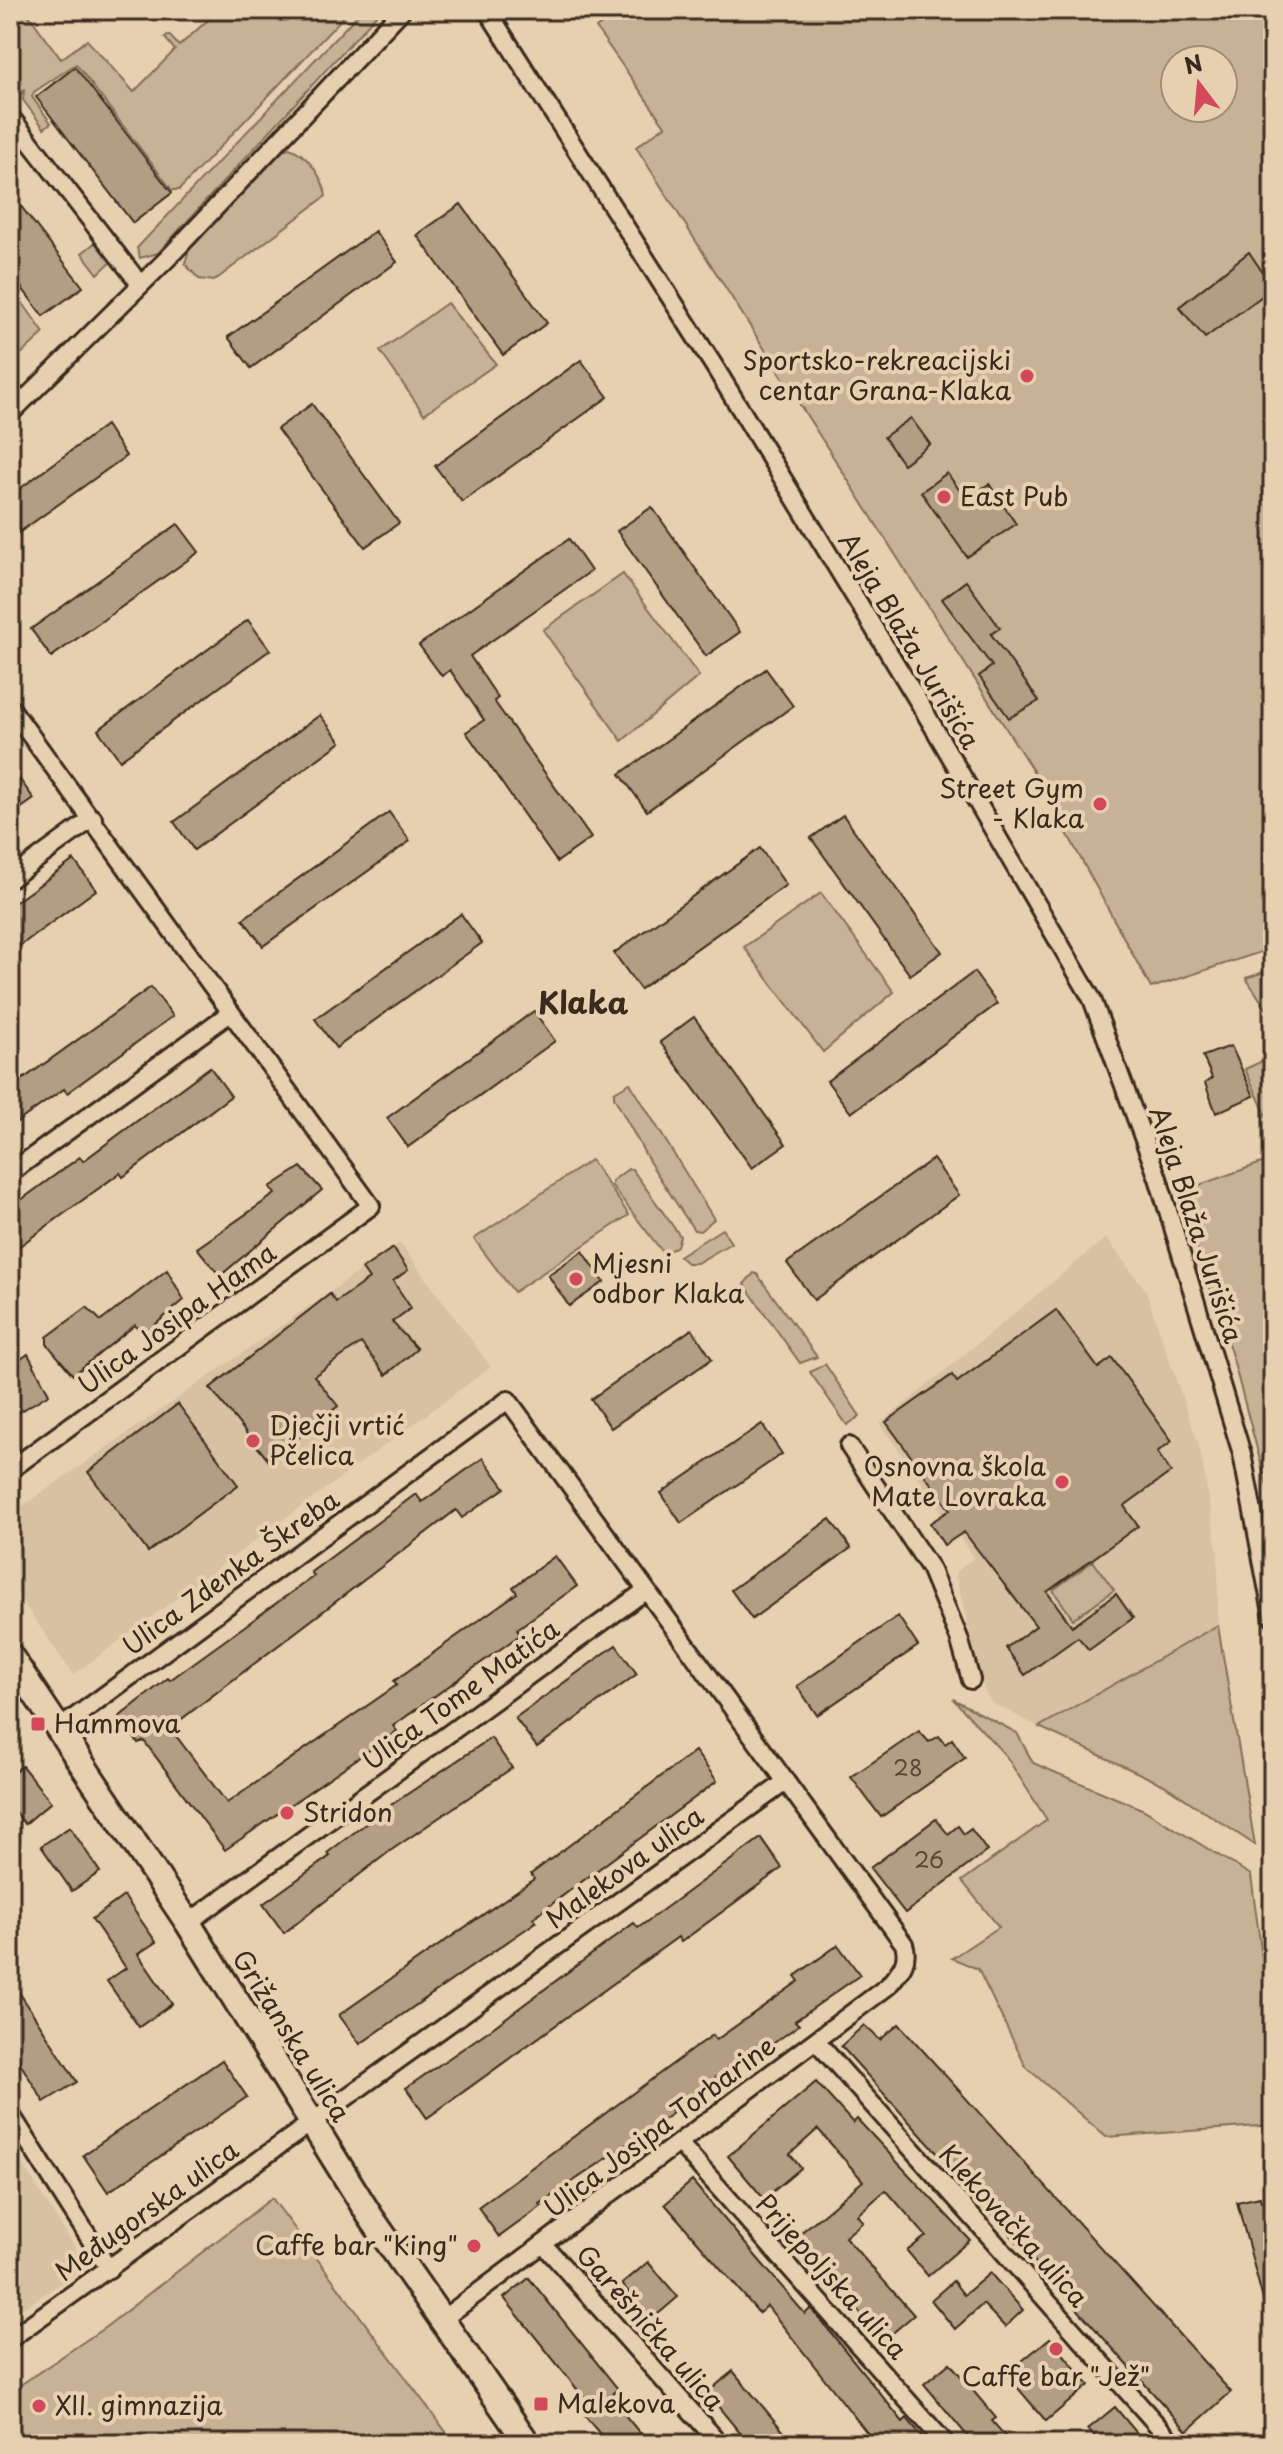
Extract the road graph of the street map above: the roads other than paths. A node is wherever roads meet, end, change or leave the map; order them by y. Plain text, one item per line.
1 (402, 10) edge
2 (487, 10) edge
3 (13, 120) dead end
4 (140, 284) junction
5 (10, 414) edge
6 (10, 707) edge
7 (93, 818) junction
8 (10, 879) edge
9 (230, 1013) junction
10 (10, 1173) edge
11 (849, 1446) dead end
12 (10, 1470) edge
13 (645, 1591) junction
14 (1273, 1618) edge
15 (10, 1656) edge
16 (971, 1680) dead end
17 (60, 1728) junction
18 (784, 1783) junction
19 (188, 1923) junction
20 (816, 2041) junction
21 (10, 2113) edge
22 (312, 2121) junction
23 (679, 2143) junction
24 (544, 2245) junction
25 (109, 2269) junction
26 (440, 2321) junction
27 (10, 2339) edge
28 (528, 2444) edge
29 (720, 2444) edge
30 (946, 2444) edge
31 (1174, 2444) edge

1 - 4 street
2 - 14 street, Aleja Blaža Jurišića
3 - 4 street
4 - 5 street
6 - 7 street
7 - 8 street
7 - 9 street
9 - 10 street
9 - 12 street, Ulica Josipa Hama
11 - 16 street
13 - 17 street, Ulica Zdenka Škreba
13 - 18 street
13 - 19 street, Ulica Tome Matića
15 - 17 street, Grižanska ulica
17 - 19 street, Grižanska ulica
18 - 20 street, Ulica Josipa Torbarine
18 - 22 street, Malekova ulica
19 - 22 street, Grižanska ulica
20 - 23 street, Ulica Josipa Torbarine
20 - 31 street, Klekovačka ulica
21 - 25 street
22 - 25 street, Međugorska ulica
22 - 26 street, Grižanska ulica
23 - 24 street, Ulica Josipa Torbarine
23 - 30 street, Prijepoljska ulica
24 - 26 street, Ulica Josipa Torbarine
24 - 29 street, Garešnička ulica
25 - 27 street, Međugorska ulica
26 - 28 street, Grižanska ulica

